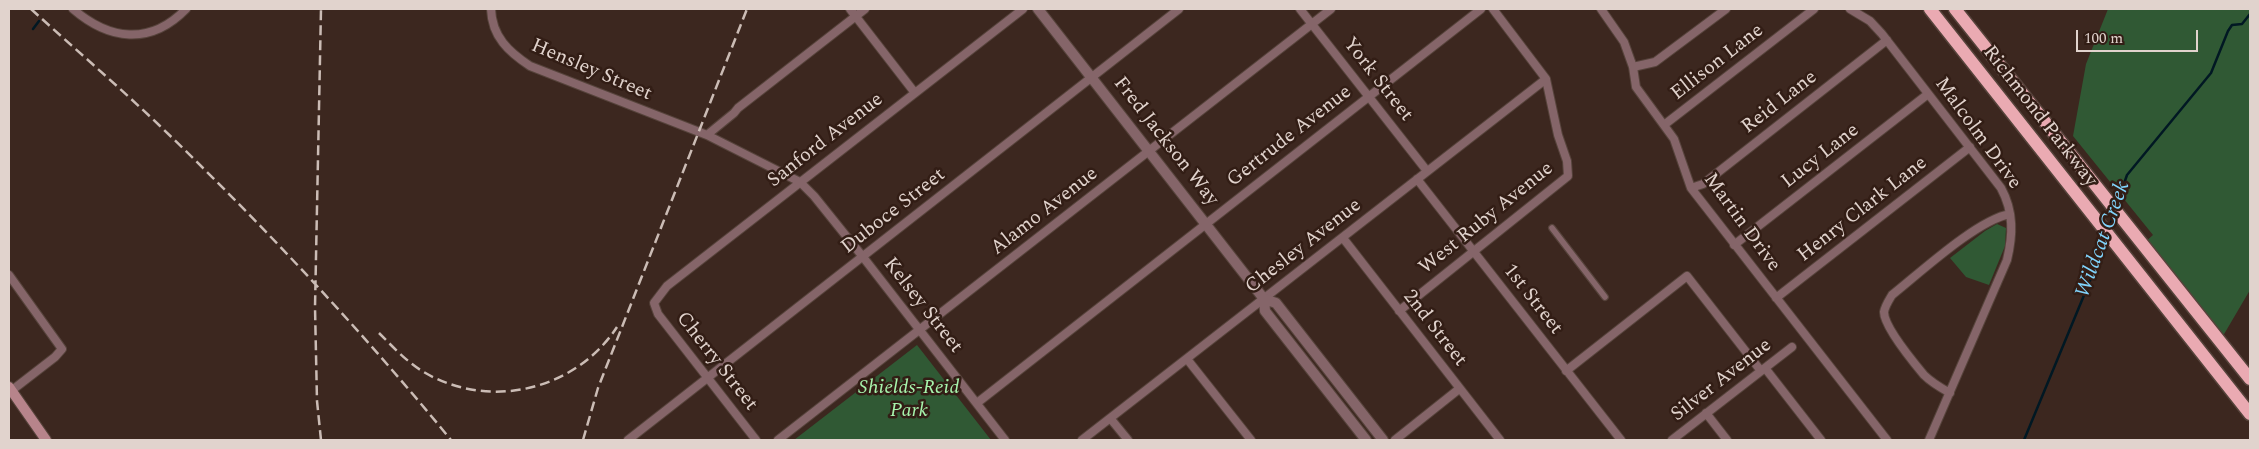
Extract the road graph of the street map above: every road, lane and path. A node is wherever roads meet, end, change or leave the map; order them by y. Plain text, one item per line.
1 (73, 9) edge
2 (186, 9) edge
3 (491, 9) edge
4 (850, 9) edge
5 (865, 9) edge
6 (1022, 9) edge
7 (1038, 9) edge
8 (1179, 9) edge
9 (1300, 9) edge
10 (1331, 9) edge
11 (1482, 9) edge
12 (1493, 9) edge
13 (1601, 9) edge
14 (1726, 9) edge
15 (1814, 9) edge
16 (1850, 9) edge
17 (1930, 9) edge
18 (1955, 9) edge
19 (856, 16) junction
20 (1312, 24) junction
21 (1887, 40) junction
22 (1633, 67) junction
23 (1092, 77) junction
24 (1546, 79) junction
25 (915, 93) junction
26 (1928, 94) junction
27 (1369, 96) junction
28 (1664, 125) junction
29 (707, 135) junction
30 (1970, 147) junction
31 (1150, 150) junction
32 (1427, 171) junction
33 (1417, 179) junction
34 (800, 182) junction
35 (1690, 188) junction
36 (2010, 214) junction
37 (1206, 223) junction
38 (1552, 228) dead end
39 (1343, 238) junction
40 (1734, 245) junction
41 (1474, 252) junction
42 (863, 256) junction
43 (9, 275) edge
44 (1606, 297) dead end
45 (1776, 298) junction
46 (1264, 299) junction
47 (654, 303) joint
48 (1399, 311) junction
49 (920, 330) junction
50 (1792, 347) dead end
51 (1187, 359) junction
52 (1763, 369) junction
53 (1566, 371) junction
54 (708, 378) junction
55 (2250, 379) edge
56 (1459, 389) junction
57 (10, 390) edge
58 (1950, 392) junction
59 (977, 403) junction
60 (1706, 413) junction
61 (2250, 414) edge
62 (1110, 418) junction
63 (46, 440) edge
64 (628, 440) edge
65 (756, 440) edge
66 (778, 440) edge
67 (1006, 440) edge
68 (1082, 440) edge
69 (1128, 440) edge
70 (1251, 440) edge
71 (1366, 440) edge
72 (1383, 440) edge
73 (1394, 440) edge
74 (1500, 440) edge
75 (1621, 440) edge
76 (1672, 440) edge
77 (1727, 440) edge
78 (1821, 440) edge
79 (1887, 440) edge
80 (1929, 440) edge

1 - 2 street
3 - 29 street, Hensley Street
4 - 19 street
5 - 19 street
6 - 25 street, Sanford Avenue
7 - 23 street, Fred Jackson Way
8 - 23 street, Duboce Street
9 - 20 street, York Street
10 - 20 street, Alamo Avenue
11 - 27 street, Gertrude Avenue
12 - 24 street, West Ruby Avenue
13 - 22 street, Martin Drive
14 - 22 street
15 - 28 street, Ellison Lane
16 - 21 street, Malcolm Drive
17 - 61 highway, Richmond Parkway
18 - 55 highway, Richmond Parkway
19 - 25 street
19 - 29 street
20 - 27 street, York Street
20 - 31 street, Alamo Avenue
21 - 26 street, Malcolm Drive
21 - 35 street, Reid Lane
22 - 28 street, Martin Drive
23 - 31 street, Fred Jackson Way
23 - 42 street, Duboce Street
24 - 32 street, Chesley Avenue
24 - 41 street, West Ruby Avenue
25 - 34 street, Sanford Avenue
26 - 30 street, Malcolm Drive
26 - 40 street, Lucy Lane
27 - 32 street, York Street
27 - 37 street, Gertrude Avenue
28 - 35 street, Martin Drive
29 - 34 street, Kelsey Street
30 - 36 street, Malcolm Drive
30 - 45 street, Henry Clark Lane
31 - 37 street, Fred Jackson Way
31 - 49 street, Alamo Avenue
32 - 33 street, Chesley Avenue
33 - 39 street, Chesley Avenue
33 - 41 street, 1st Street
34 - 42 street, Kelsey Street
34 - 47 street, Sanford Avenue
35 - 40 street, Martin Drive
36 - 58 street, Malcolm Drive
36 - 58 street
37 - 46 street, Fred Jackson Way
37 - 59 street, Gertrude Avenue
38 - 44 street
39 - 46 street, Chesley Avenue
39 - 48 street, 2nd Street
40 - 45 street, Martin Drive
41 - 48 street, West Ruby Avenue
41 - 53 street, 1st Street
42 - 49 street, Kelsey Street
42 - 54 street, Duboce Street
43 - 57 street
45 - 79 street, Martin Drive
46 - 51 street, Chesley Avenue
46 - 71 street, Fred Jackson Way
46 - 72 street, Fred Jackson Way
47 - 54 street, Cherry Street
48 - 56 street, 2nd Street
49 - 59 street, Kelsey Street
49 - 66 street, Alamo Avenue
50 - 52 street, Silver Avenue
51 - 62 street, Chesley Avenue
51 - 70 street
52 - 53 street
52 - 60 street, Silver Avenue
52 - 78 street
53 - 75 street, 1st Street
54 - 64 street, Duboce Street
54 - 65 street, Cherry Street
56 - 73 street
56 - 74 street, 2nd Street
57 - 63 main road
58 - 80 street, Malcolm Drive
59 - 67 street, Kelsey Street
60 - 76 street, Silver Avenue
60 - 77 street
62 - 68 street, Chesley Avenue
62 - 69 street

